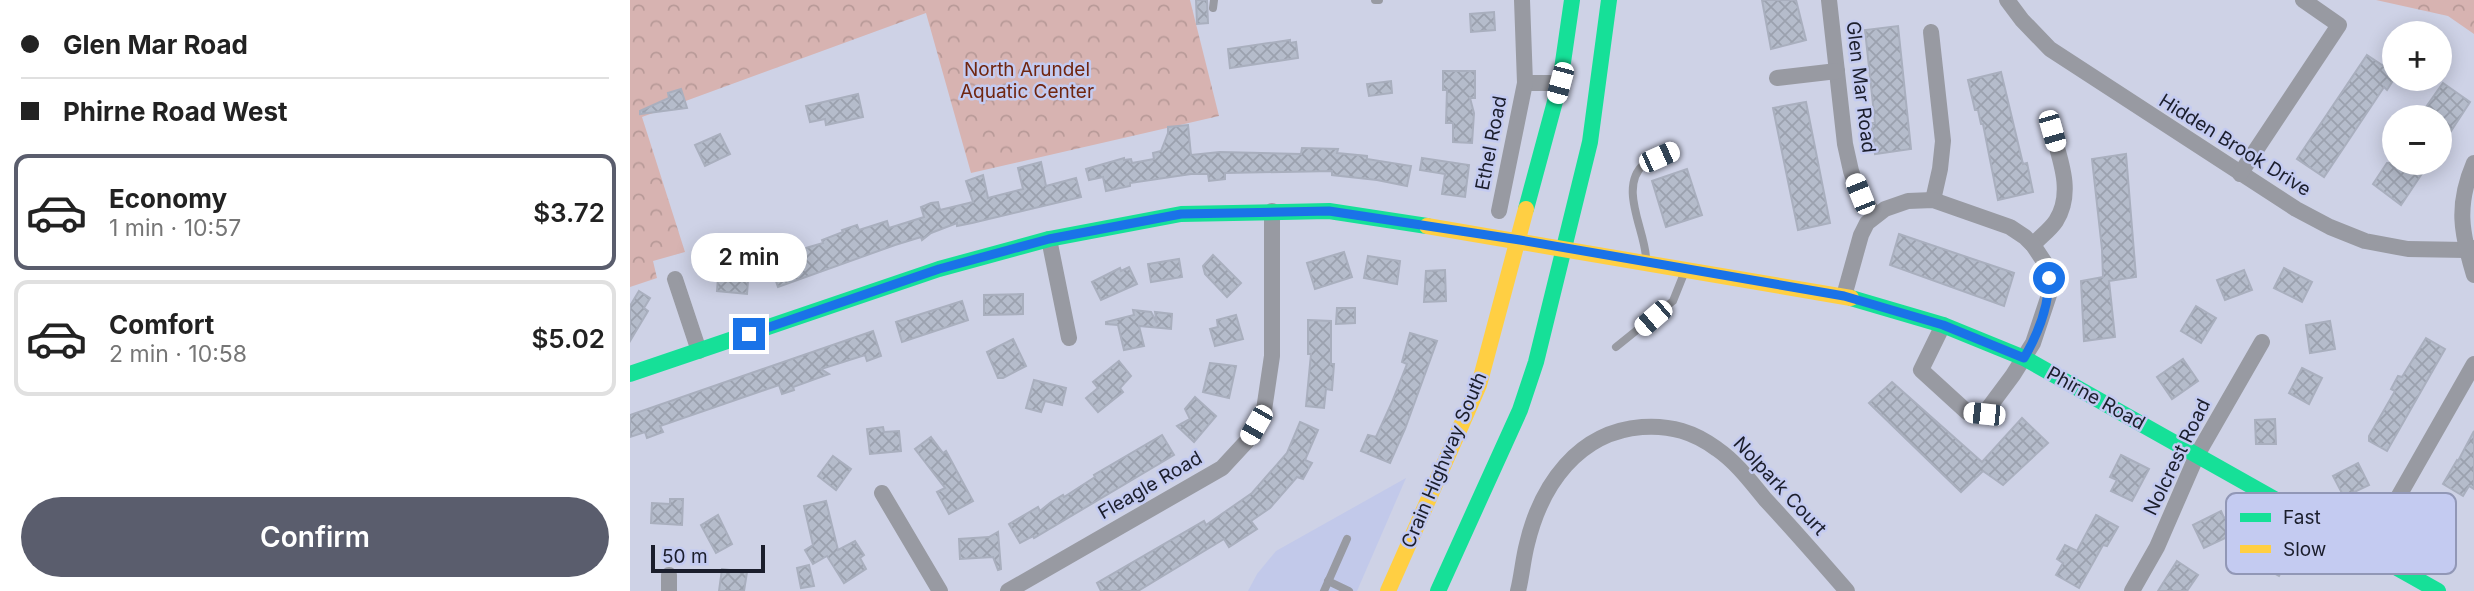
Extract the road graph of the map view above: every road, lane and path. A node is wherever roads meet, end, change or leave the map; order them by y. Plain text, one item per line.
1 (1522, 0) edge
2 (1572, 0) edge
3 (1609, 0) edge
4 (1829, 0) edge
5 (2007, 0) edge
6 (2304, 0) edge
7 (1931, 32) dead end
8 (1837, 71) junction
9 (1777, 78) dead end
10 (1525, 83) junction
11 (1560, 83) junction
12 (2052, 131) dead end
13 (1674, 151) dead end
14 (2474, 163) edge
15 (2240, 174) junction
16 (1933, 200) junction
17 (1272, 211) junction
18 (1499, 211) dead end
19 (1875, 215) junction
20 (1049, 239) junction
21 (1520, 240) junction
22 (2033, 245) junction
23 (1564, 247) junction
24 (2470, 249) edge
25 (1646, 261) junction
26 (1686, 268) junction
27 (2474, 275) edge
28 (675, 279) dead end
29 (1844, 296) junction
30 (1943, 325) junction
31 (1069, 338) dead end
32 (2262, 342) dead end
33 (1616, 347) dead end
34 (699, 351) junction
35 (2024, 358) junction
36 (2474, 364) edge
37 (630, 374) edge
38 (2197, 455) junction
39 (882, 493) dead end
40 (2265, 493) edge
41 (2400, 493) edge
42 (1347, 538) dead end
43 (2409, 574) edge
44 (1328, 581) junction
45 (940, 591) edge
46 (1009, 591) edge
47 (1324, 591) edge
48 (1349, 591) edge
49 (1388, 591) edge
50 (1438, 591) edge
51 (1518, 591) edge
52 (1847, 591) edge
53 (2132, 591) edge
54 (2438, 591) edge

1 - 10 street, Ethel Road
2 - 11 street, Crain Highway South
3 - 23 street
4 - 8 street, Glen Mar Road
5 - 15 street, Hidden Brook Drive
6 - 15 street
7 - 16 street
8 - 9 street
8 - 19 street, Glen Mar Road
10 - 11 street, Ethel Road
10 - 18 street, Ethel Road
11 - 21 street, Crain Highway South
12 - 22 street
13 - 25 lane
14 - 24 street
15 - 24 street, Hidden Brook Drive
16 - 19 street
16 - 22 street
17 - 20 street, Phirne Road
17 - 21 street, Phirne Road
17 - 46 street, Fleagle Road
19 - 29 street
20 - 31 street
20 - 34 street, Phirne Road
21 - 23 street, Phirne Road
21 - 49 street, Crain Highway South
22 - 35 street
23 - 25 street, Phirne Road
23 - 50 street
24 - 27 street
25 - 26 street, Phirne Road
26 - 29 street, Phirne Road
26 - 33 lane
28 - 34 street
29 - 30 street, Phirne Road
30 - 35 street, Phirne Road
30 - 35 street
32 - 38 street, Nolcrest Road
34 - 37 street, Phirne Road
35 - 38 street, Phirne Road
36 - 41 street
38 - 40 street, Phirne Road
38 - 53 street, Nolcrest Road
39 - 45 street
42 - 44 lane
43 - 54 street, Phirne Road
44 - 47 lane
44 - 48 lane
51 - 52 street, Nolpark Court

